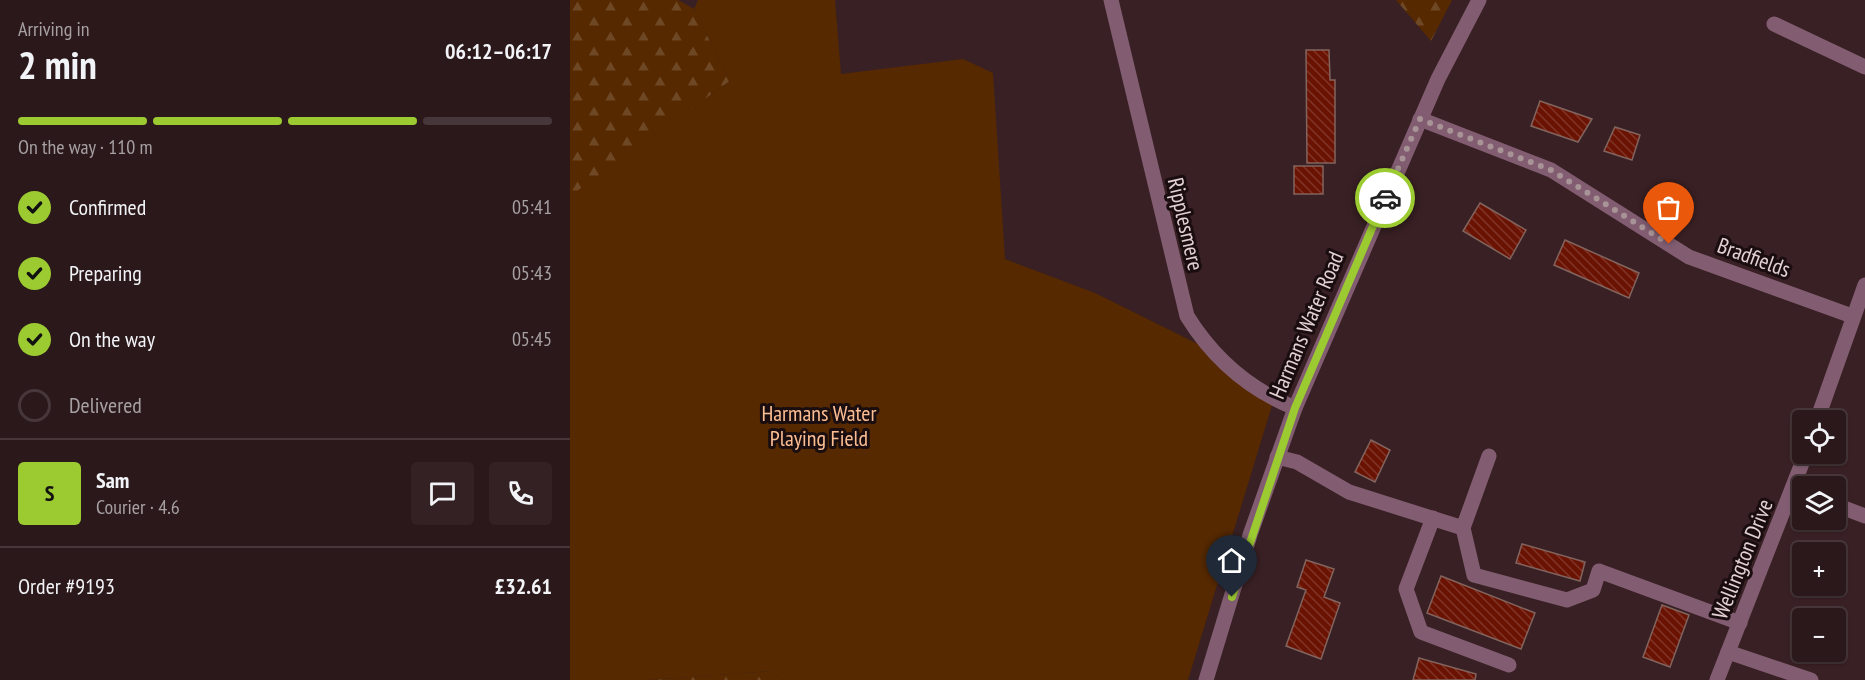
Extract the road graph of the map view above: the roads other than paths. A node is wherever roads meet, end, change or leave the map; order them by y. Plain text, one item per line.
1 (1111, 0) edge
2 (1479, 0) edge
3 (1774, 24) dead end
4 (1865, 67) edge
5 (1420, 119) junction
6 (1865, 285) edge
7 (1852, 316) junction
8 (1295, 408) junction
9 (1820, 410) edge
10 (1489, 456) dead end
11 (1277, 457) junction
12 (1792, 505) edge
13 (1846, 509) edge
14 (1865, 516) edge
15 (1433, 518) junction
16 (1463, 528) junction
17 (1740, 623) junction
18 (1728, 652) junction
19 (1509, 665) dead end
20 (1206, 680) edge
21 (1717, 680) edge
22 (1811, 680) edge

1 - 8 street, Ripplesmere
2 - 5 street, Harmans Water Road
3 - 4 street
5 - 7 street, Bradfields
5 - 8 street, Harmans Water Road
6 - 7 street
7 - 9 street
8 - 11 street, Harmans Water Road
10 - 16 street
11 - 15 street
11 - 20 street, Harmans Water Road
12 - 17 street, Wellington Drive
13 - 14 street
15 - 16 street
15 - 19 street
16 - 17 street
17 - 18 street, Wellington Drive
18 - 21 street, Wellington Drive
18 - 22 street

